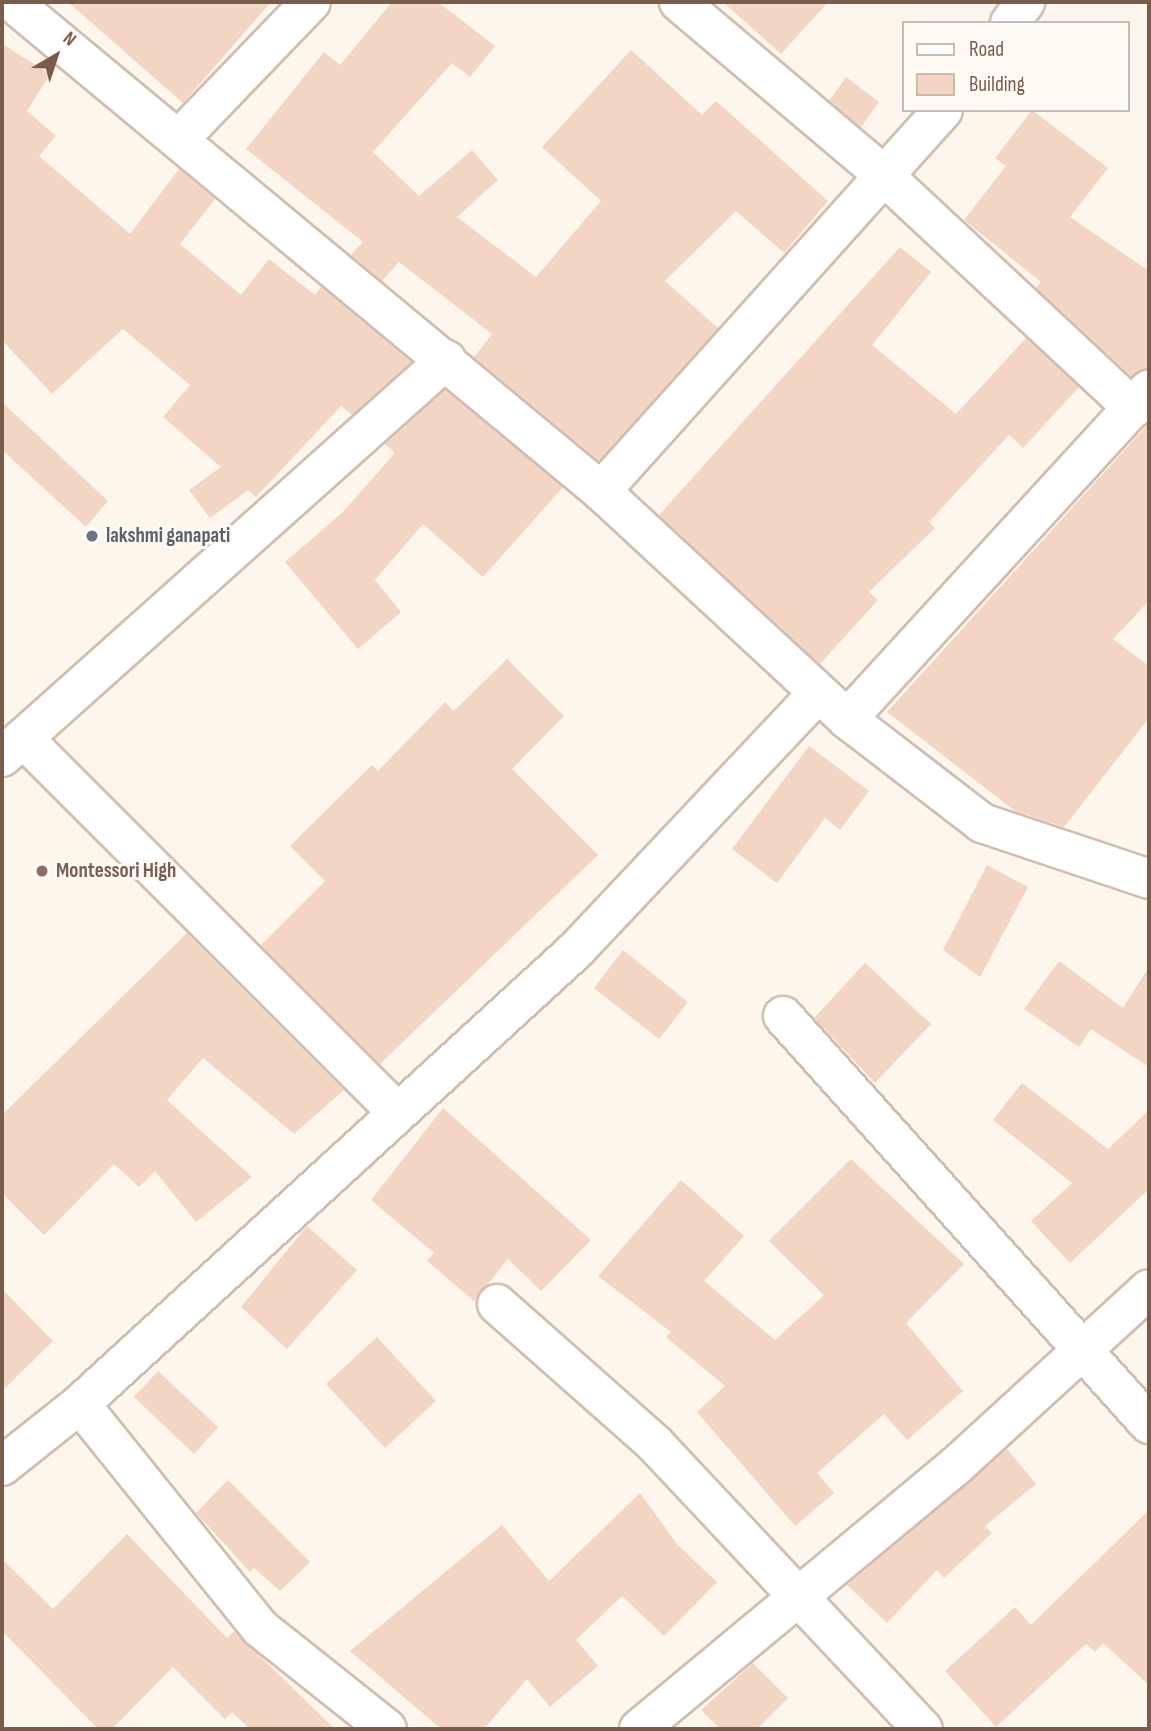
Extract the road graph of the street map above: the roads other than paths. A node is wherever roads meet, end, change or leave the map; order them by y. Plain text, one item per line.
1 (12, 2) edge
2 (311, 2) edge
3 (679, 2) edge
4 (1025, 2) edge
5 (1011, 21) edge
6 (941, 112) edge
7 (180, 138) junction
8 (881, 173) junction
9 (446, 360) junction
10 (1141, 398) edge
11 (601, 491) junction
12 (818, 693) junction
13 (847, 719) junction
14 (13, 748) edge
15 (1149, 878) edge
16 (783, 1016) dead end
17 (397, 1112) junction
18 (1149, 1289) edge
19 (497, 1304) dead end
20 (1087, 1350) junction
21 (80, 1404) junction
22 (1149, 1424) edge
23 (2, 1466) edge
24 (794, 1596) junction
25 (387, 1729) edge
26 (639, 1729) edge
27 (923, 1729) edge

1 - 7 street
2 - 7 street
3 - 8 street
4 - 5 street
6 - 8 street
7 - 9 street
8 - 10 street
8 - 11 street
9 - 11 street
9 - 14 street
10 - 13 street
11 - 12 street
12 - 13 street
12 - 17 street
13 - 15 street
14 - 17 street
16 - 20 street
17 - 21 street
18 - 20 street
19 - 24 street
20 - 22 street
20 - 24 street
21 - 23 street
21 - 25 street
24 - 26 street
24 - 27 street

